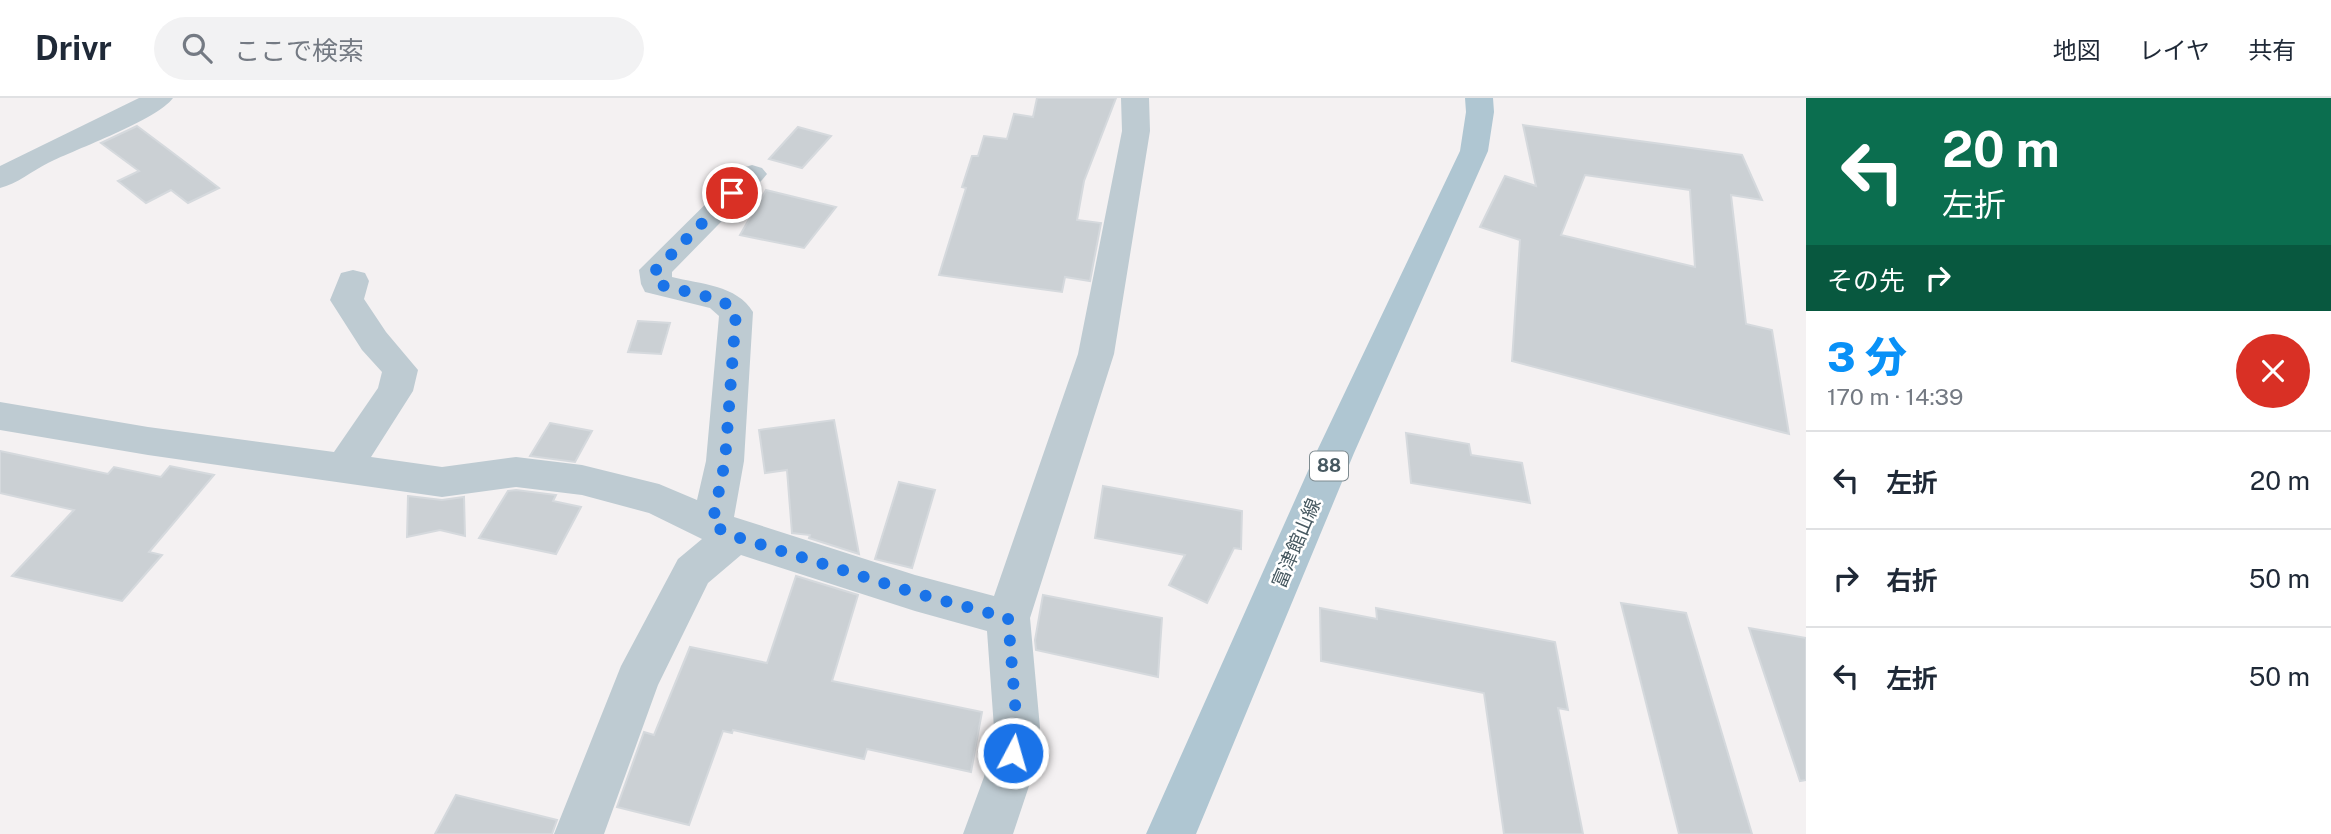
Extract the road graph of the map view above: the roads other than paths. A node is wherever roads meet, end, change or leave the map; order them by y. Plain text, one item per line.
1 (159, 98) edge
2 (1135, 98) edge
3 (1479, 98) edge
4 (752, 174) dead end
5 (0, 179) edge
6 (353, 281) dead end
7 (0, 416) edge
8 (343, 469) junction
9 (723, 531) junction
10 (1008, 618) junction
11 (579, 834) edge
12 (988, 834) edge
13 (1171, 834) edge

1 - 5 street
2 - 10 street
3 - 13 main road, 富津館山線 / 88
4 - 9 street
6 - 8 street
7 - 8 street
8 - 9 street
9 - 10 street
9 - 11 street
10 - 12 street

